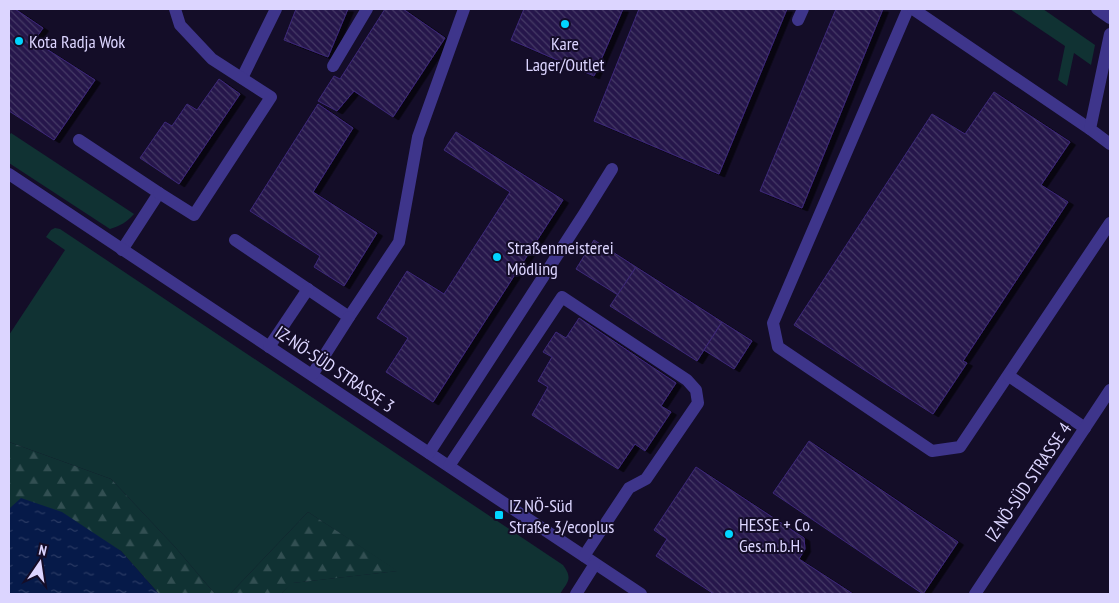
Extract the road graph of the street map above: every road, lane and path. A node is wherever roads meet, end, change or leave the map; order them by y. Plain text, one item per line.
1 (175, 9) edge
2 (276, 9) edge
3 (367, 9) edge
4 (464, 9) edge
5 (908, 9) edge
6 (913, 9) edge
7 (1097, 9) edge
8 (1110, 18) edge
9 (1110, 34) edge
10 (333, 66) dead end
11 (242, 78) junction
12 (1090, 130) junction
13 (79, 140) dead end
14 (1110, 144) edge
15 (612, 169) dead end
16 (9, 174) edge
17 (159, 193) junction
18 (1110, 223) edge
19 (234, 240) dead end
20 (122, 250) junction
21 (308, 289) junction
22 (349, 317) junction
23 (269, 347) junction
24 (312, 375) junction
25 (1009, 376) junction
26 (1110, 390) edge
27 (1085, 428) junction
28 (429, 453) junction
29 (449, 466) junction
30 (584, 556) junction
31 (595, 564) junction
32 (576, 594) edge
33 (641, 594) edge
34 (975, 594) edge

1 - 11 street
2 - 11 street
3 - 10 street
4 - 22 street
5 - 25 street
6 - 12 street
7 - 8 street
9 - 12 street
11 - 17 street
12 - 14 street
13 - 17 street
15 - 28 street
16 - 20 street, IZ-NÖ-SÜD STRASSE 3
17 - 20 street
18 - 25 street
19 - 21 street
20 - 23 street, IZ-NÖ-SÜD STRASSE 3
21 - 22 street
21 - 23 street
22 - 24 street
23 - 24 street, IZ-NÖ-SÜD STRASSE 3
24 - 28 street, IZ-NÖ-SÜD STRASSE 3
25 - 27 street
26 - 27 street, IZ-NÖ-SÜD STRASSE 4
27 - 34 street, IZ-NÖ-SÜD STRASSE 4
28 - 29 street, IZ-NÖ-SÜD STRASSE 3
29 - 30 street, IZ-NÖ-SÜD STRASSE 3
29 - 30 street
30 - 31 street, IZ-NÖ-SÜD STRASSE 3
31 - 32 street
31 - 33 street, IZ-NÖ-SÜD STRASSE 3

